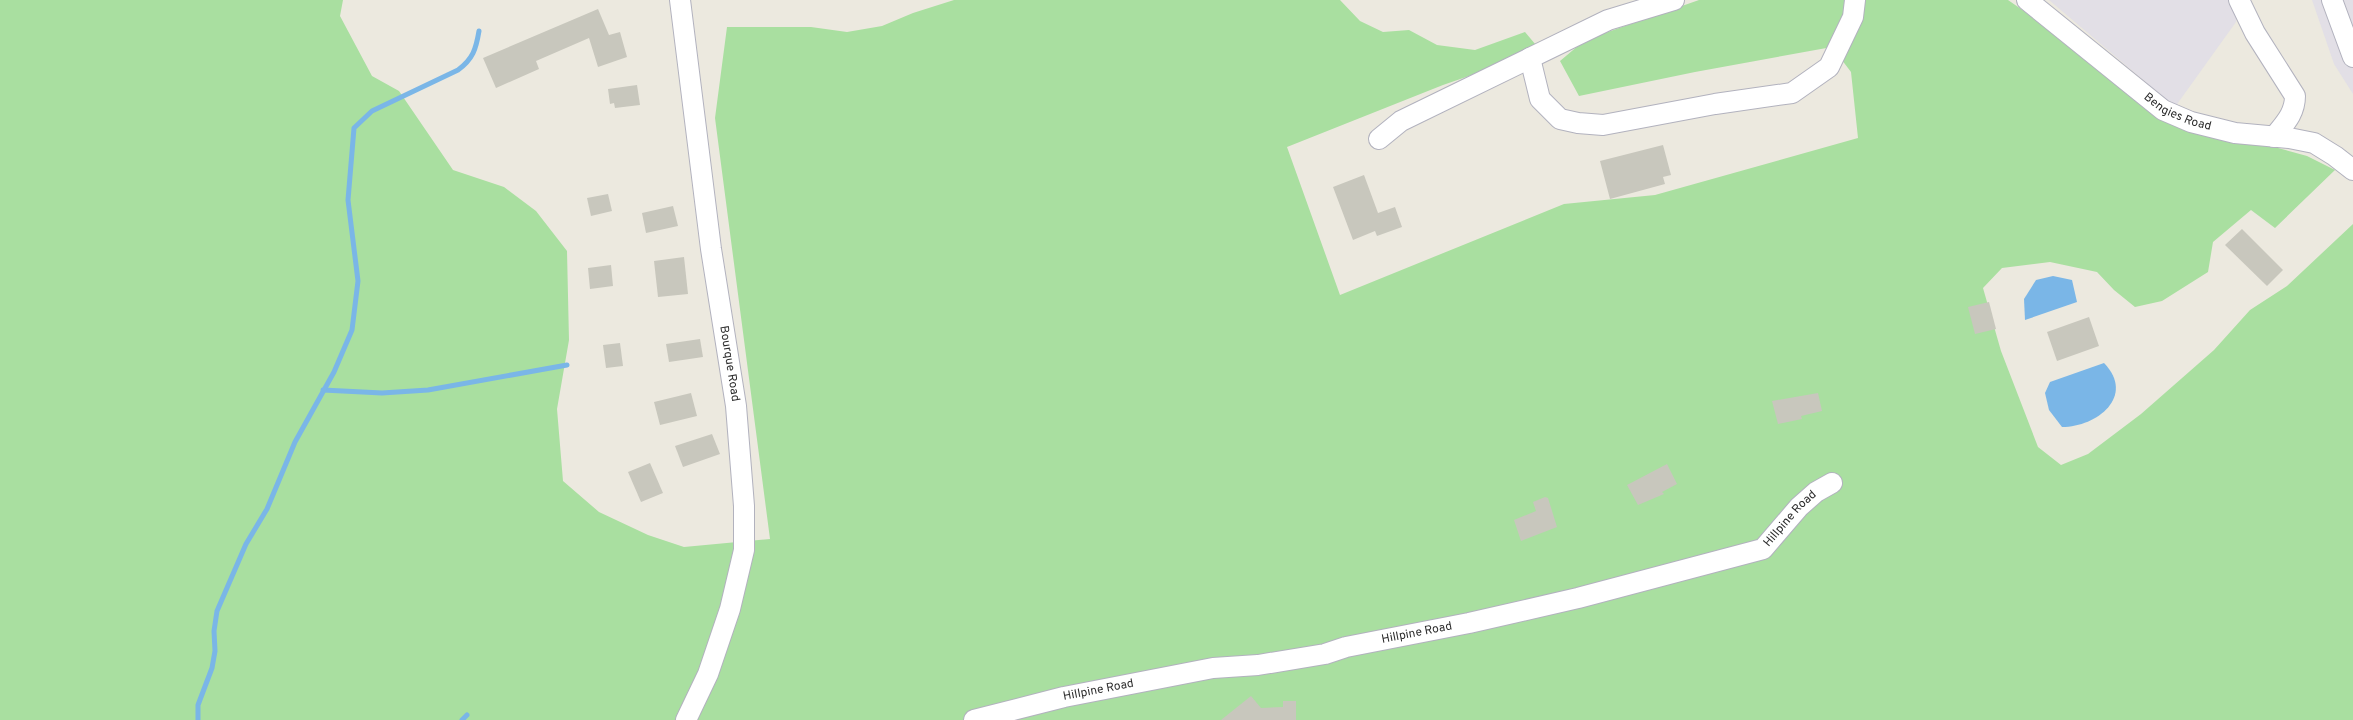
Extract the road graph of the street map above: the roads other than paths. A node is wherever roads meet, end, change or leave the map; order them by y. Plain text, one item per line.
1 (680, 0) edge
2 (1674, 0) edge
3 (1854, 0) edge
4 (2027, 0) edge
5 (2239, 0) edge
6 (2332, 0) edge
7 (2353, 57) edge
8 (1530, 58) junction
9 (2274, 137) junction
10 (1379, 139) dead end
11 (2353, 170) edge
12 (1832, 483) dead end
13 (686, 720) edge
14 (974, 720) edge

1 - 13 street, Bourque Road
2 - 8 street
3 - 8 street
4 - 9 street, Bengies Road
5 - 9 street
6 - 7 street
8 - 10 street
9 - 11 street, Bengies Road
12 - 14 street, Hillpine Road

